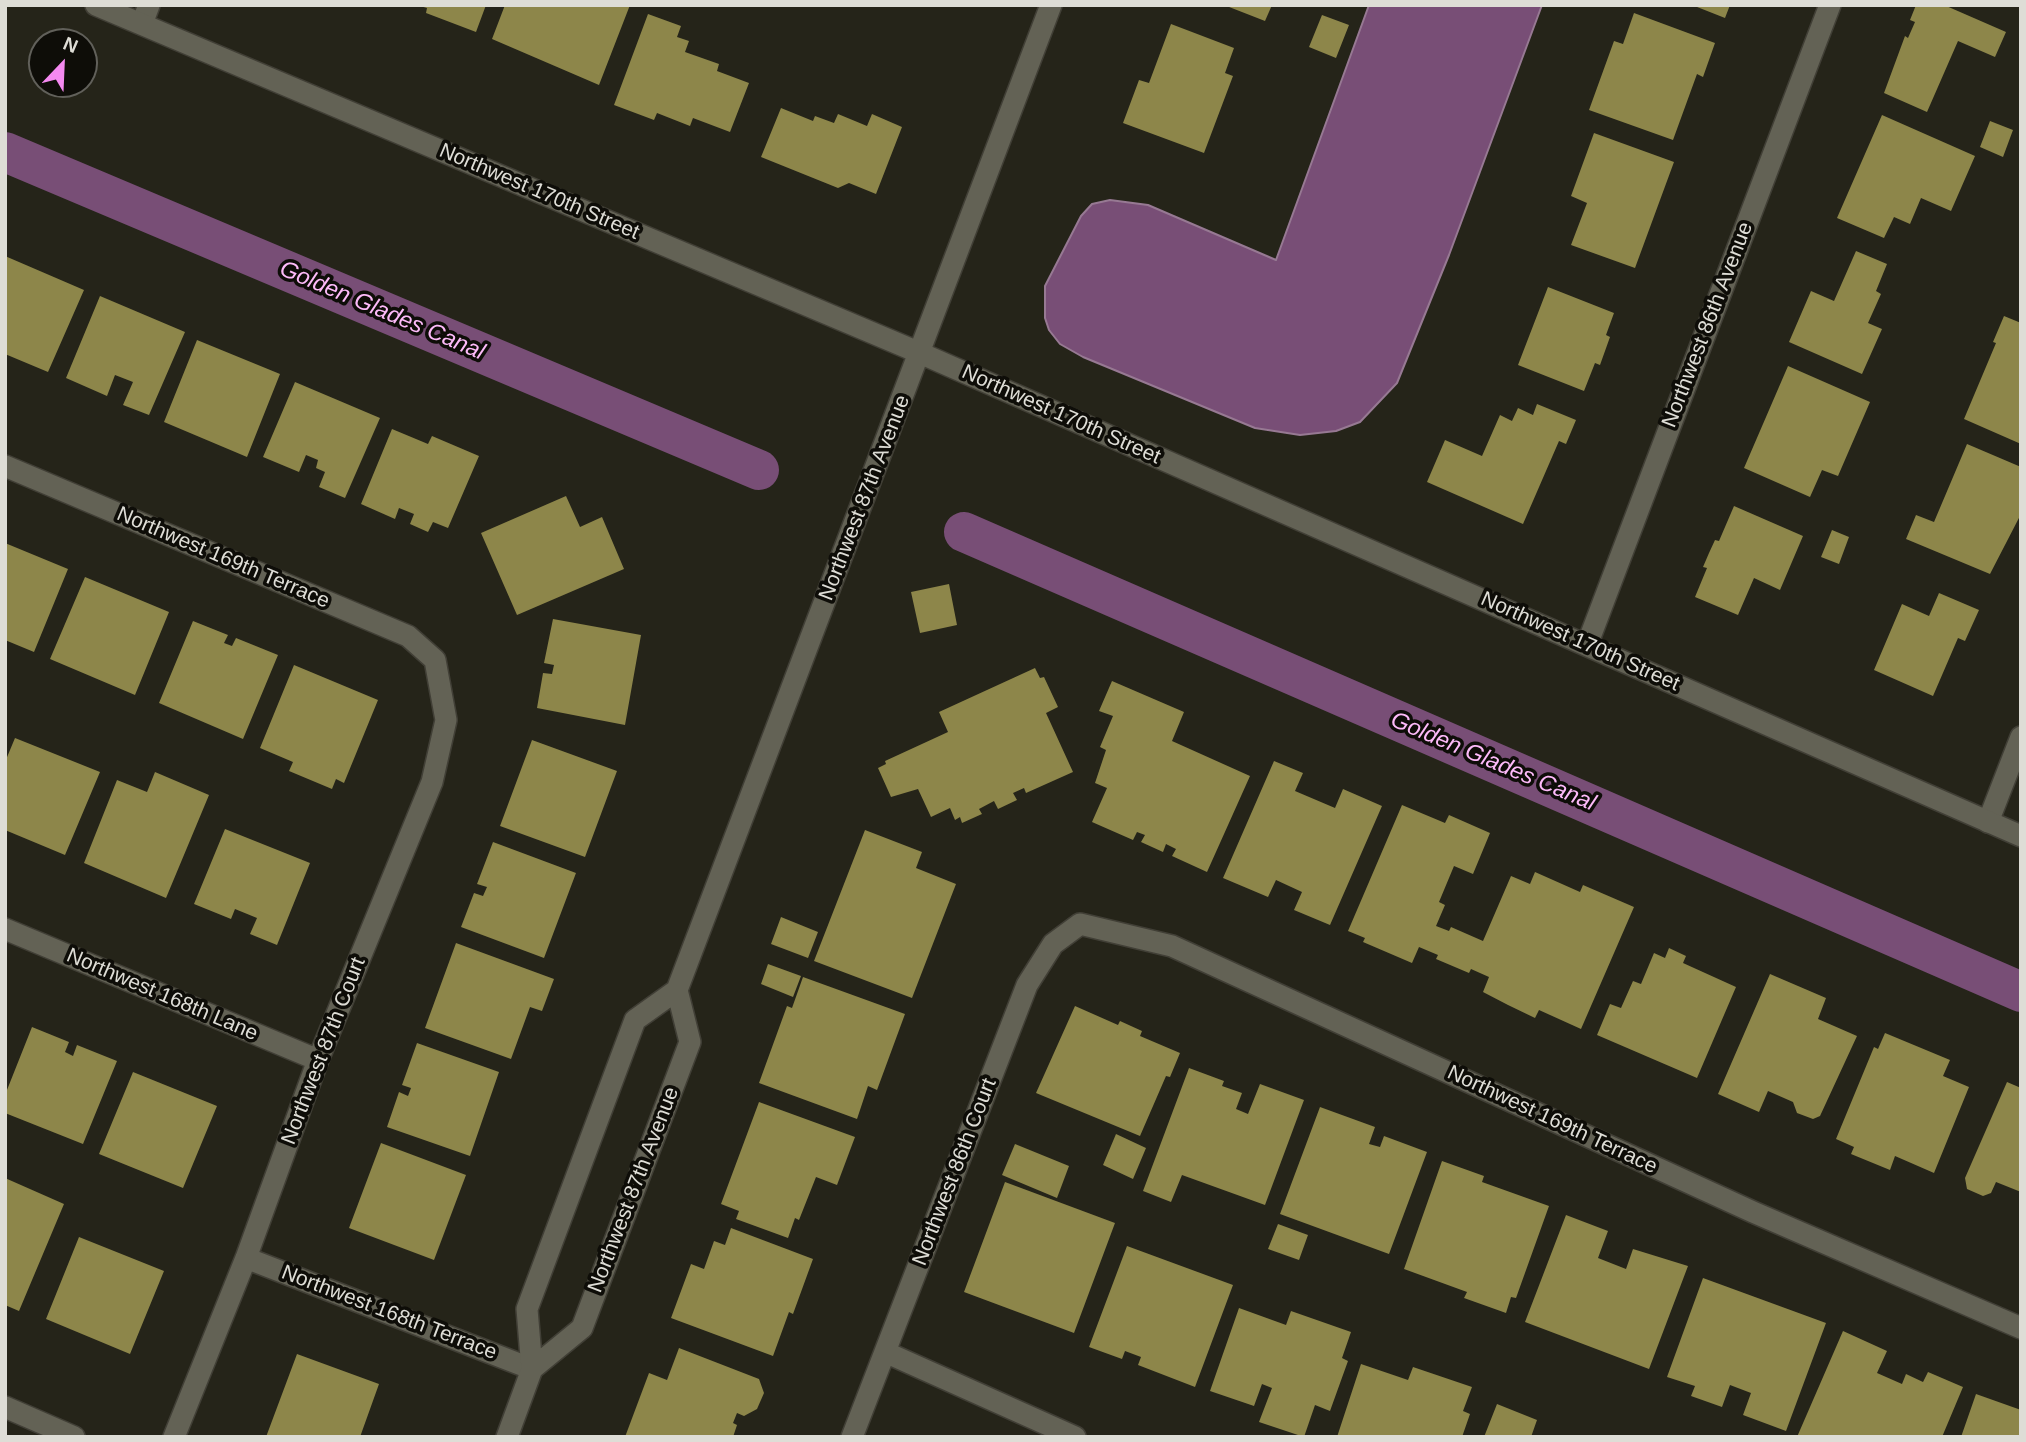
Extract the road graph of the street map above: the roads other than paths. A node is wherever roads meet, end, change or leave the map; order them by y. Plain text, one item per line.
1 (96, 5) edge
2 (1051, 5) edge
3 (1830, 5) edge
4 (145, 15) edge
5 (920, 353) junction
6 (5, 466) edge
7 (1587, 645) junction
8 (435, 660) joint
9 (2021, 737) edge
10 (1988, 822) junction
11 (2021, 836) edge
12 (1080, 924) joint
13 (5, 929) edge
14 (677, 990) junction
15 (318, 1060) junction
16 (246, 1258) junction
17 (2021, 1328) edge
18 (885, 1352) junction
19 (533, 1369) junction
20 (5, 1407) edge
21 (74, 1437) edge
22 (174, 1437) edge
23 (507, 1437) edge
24 (852, 1437) edge
25 (1075, 1437) edge

1 - 4 street, Northwest 170th Street
2 - 5 street, Northwest 87th Avenue
3 - 7 street, Northwest 86th Avenue
4 - 5 street, Northwest 170th Street
5 - 7 street, Northwest 170th Street
5 - 14 street, Northwest 87th Avenue
6 - 8 street, Northwest 169th Terrace
7 - 10 street, Northwest 170th Street
8 - 15 street, Northwest 87th Court
9 - 10 street
10 - 11 street, Northwest 170th Street
12 - 17 street, Northwest 169th Terrace
12 - 18 street, Northwest 86th Court
13 - 15 street, Northwest 168th Lane
14 - 19 street, Northwest 87th Avenue
14 - 19 street, Northwest 87th Avenue
15 - 16 street, Northwest 87th Court
16 - 19 street, Northwest 168th Terrace
16 - 22 street, Northwest 87th Court
18 - 24 street, Northwest 86th Court
18 - 25 street
19 - 23 street, Northwest 87th Avenue
20 - 21 street

